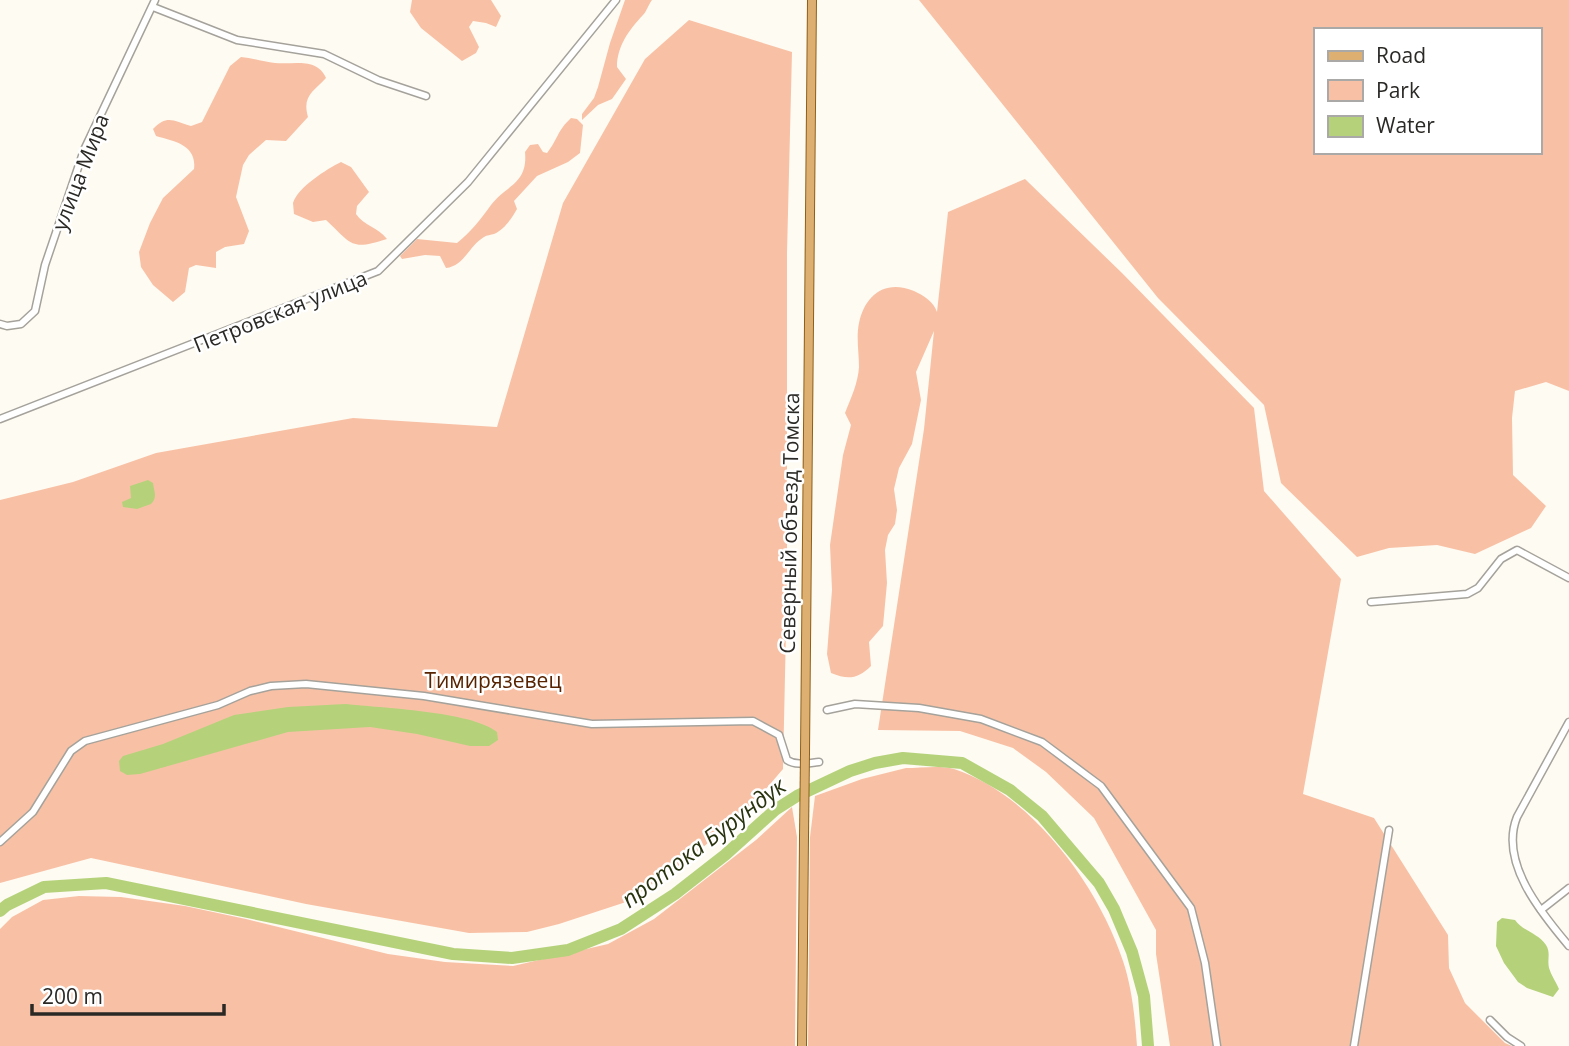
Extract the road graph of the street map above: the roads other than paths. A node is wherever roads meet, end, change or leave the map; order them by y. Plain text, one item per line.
1 (617, 0) edge
2 (812, 0) edge
3 (154, 3) edge
4 (426, 96) dead end
5 (0, 324) edge
6 (0, 419) edge
7 (1569, 578) edge
8 (1371, 602) dead end
9 (827, 710) dead end
10 (1569, 722) edge
11 (819, 762) dead end
12 (1389, 830) dead end
13 (0, 842) edge
14 (1569, 888) edge
15 (1541, 909) junction
16 (1569, 946) edge
17 (1490, 1020) dead end
18 (802, 1046) edge
19 (1217, 1046) edge
20 (1354, 1046) edge
21 (1521, 1046) edge

1 - 6 street, Петровская улица
2 - 18 main road, Северный объезд Томска, bridge
3 - 4 street
3 - 5 street, улица Мира
7 - 8 street
9 - 19 street
10 - 15 street
11 - 13 street
12 - 20 street
14 - 15 street
15 - 16 street
17 - 21 street

